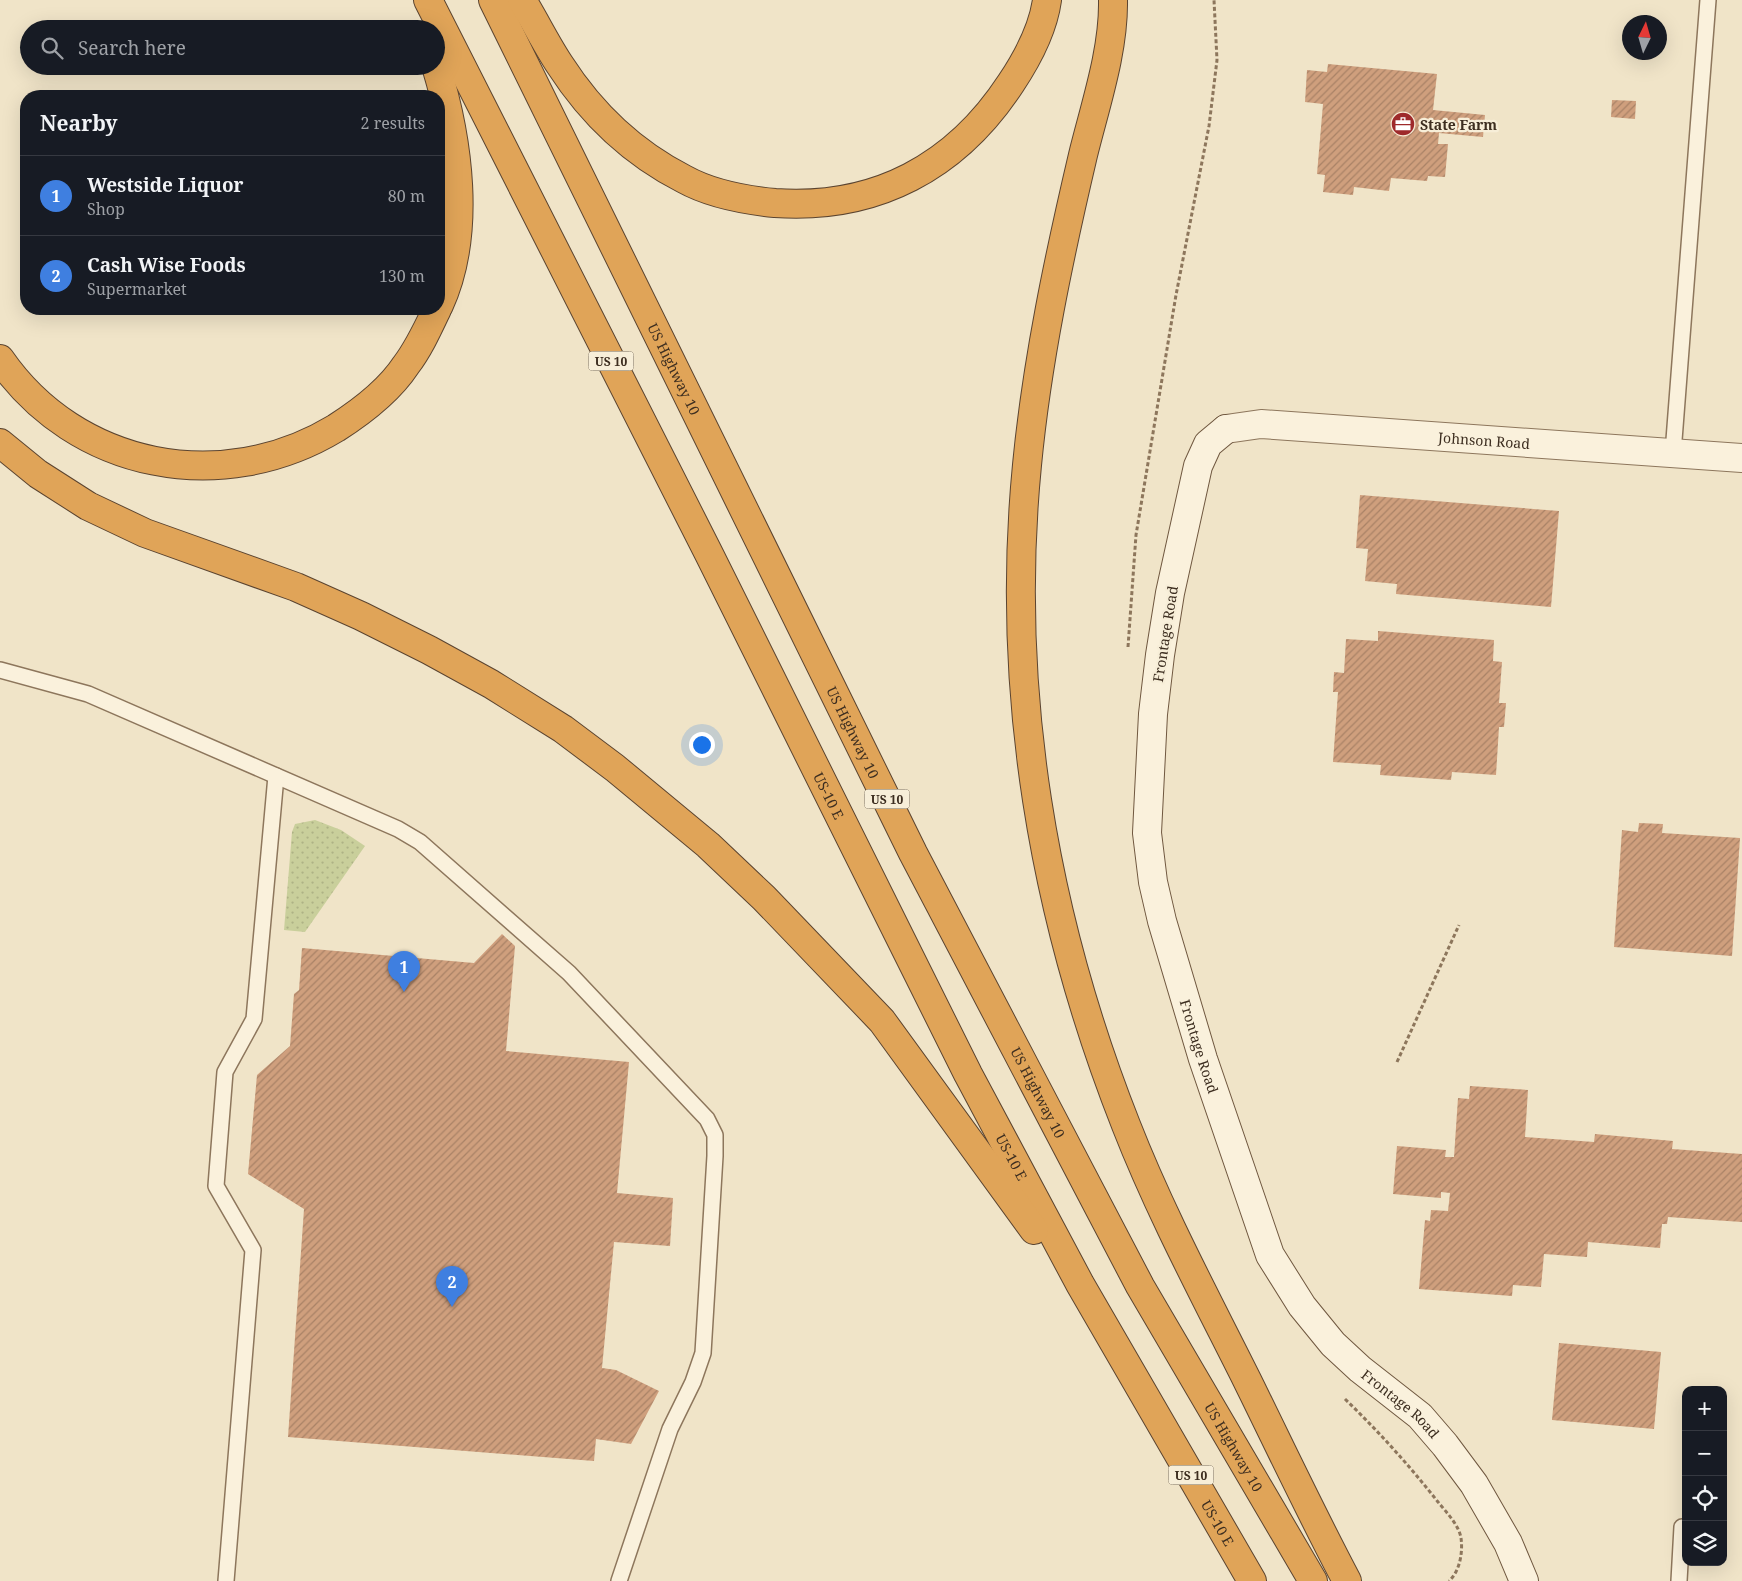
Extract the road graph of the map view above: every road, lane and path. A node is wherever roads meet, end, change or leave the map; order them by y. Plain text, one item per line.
1 (412, 0) edge
2 (428, 0) edge
3 (493, 0) edge
4 (522, 0) edge
5 (1047, 0) edge
6 (1113, 0) edge
7 (1214, 0) edge
8 (1708, 0) edge
9 (420, 20) edge
10 (438, 20) edge
11 (445, 34) edge
12 (438, 75) edge
13 (442, 90) edge
14 (445, 104) edge
15 (445, 288) edge
16 (434, 315) edge
17 (0, 359) edge
18 (1226, 429) joint
19 (0, 443) edge
20 (1673, 453) junction
21 (1742, 458) edge
22 (1128, 655) dead end
23 (0, 670) edge
24 (276, 776) junction
25 (1459, 925) dead end
26 (1397, 1062) dead end
27 (1130, 1370) junction
28 (1343, 1397) dead end
29 (1682, 1527) dead end
30 (226, 1581) edge
31 (619, 1581) edge
32 (1252, 1581) edge
33 (1313, 1581) edge
34 (1347, 1581) edge
35 (1449, 1581) edge
36 (1524, 1581) edge
37 (1679, 1581) edge

1 - 9 highway
2 - 10 highway, US-10 E / US 10
3 - 33 highway, US Highway 10 / US 10
4 - 5 highway
6 - 34 highway
7 - 22 path
8 - 20 lane
11 - 27 highway, US-10 E / US 10
12 - 13 highway
14 - 15 highway
16 - 17 highway
18 - 20 street, Johnson Road
18 - 36 street, Frontage Road
19 - 27 highway
20 - 21 street, Johnson Road
23 - 24 lane
24 - 30 lane
24 - 31 lane
25 - 26 path
27 - 32 highway, US-10 E / US 10
28 - 35 path
29 - 37 lane

